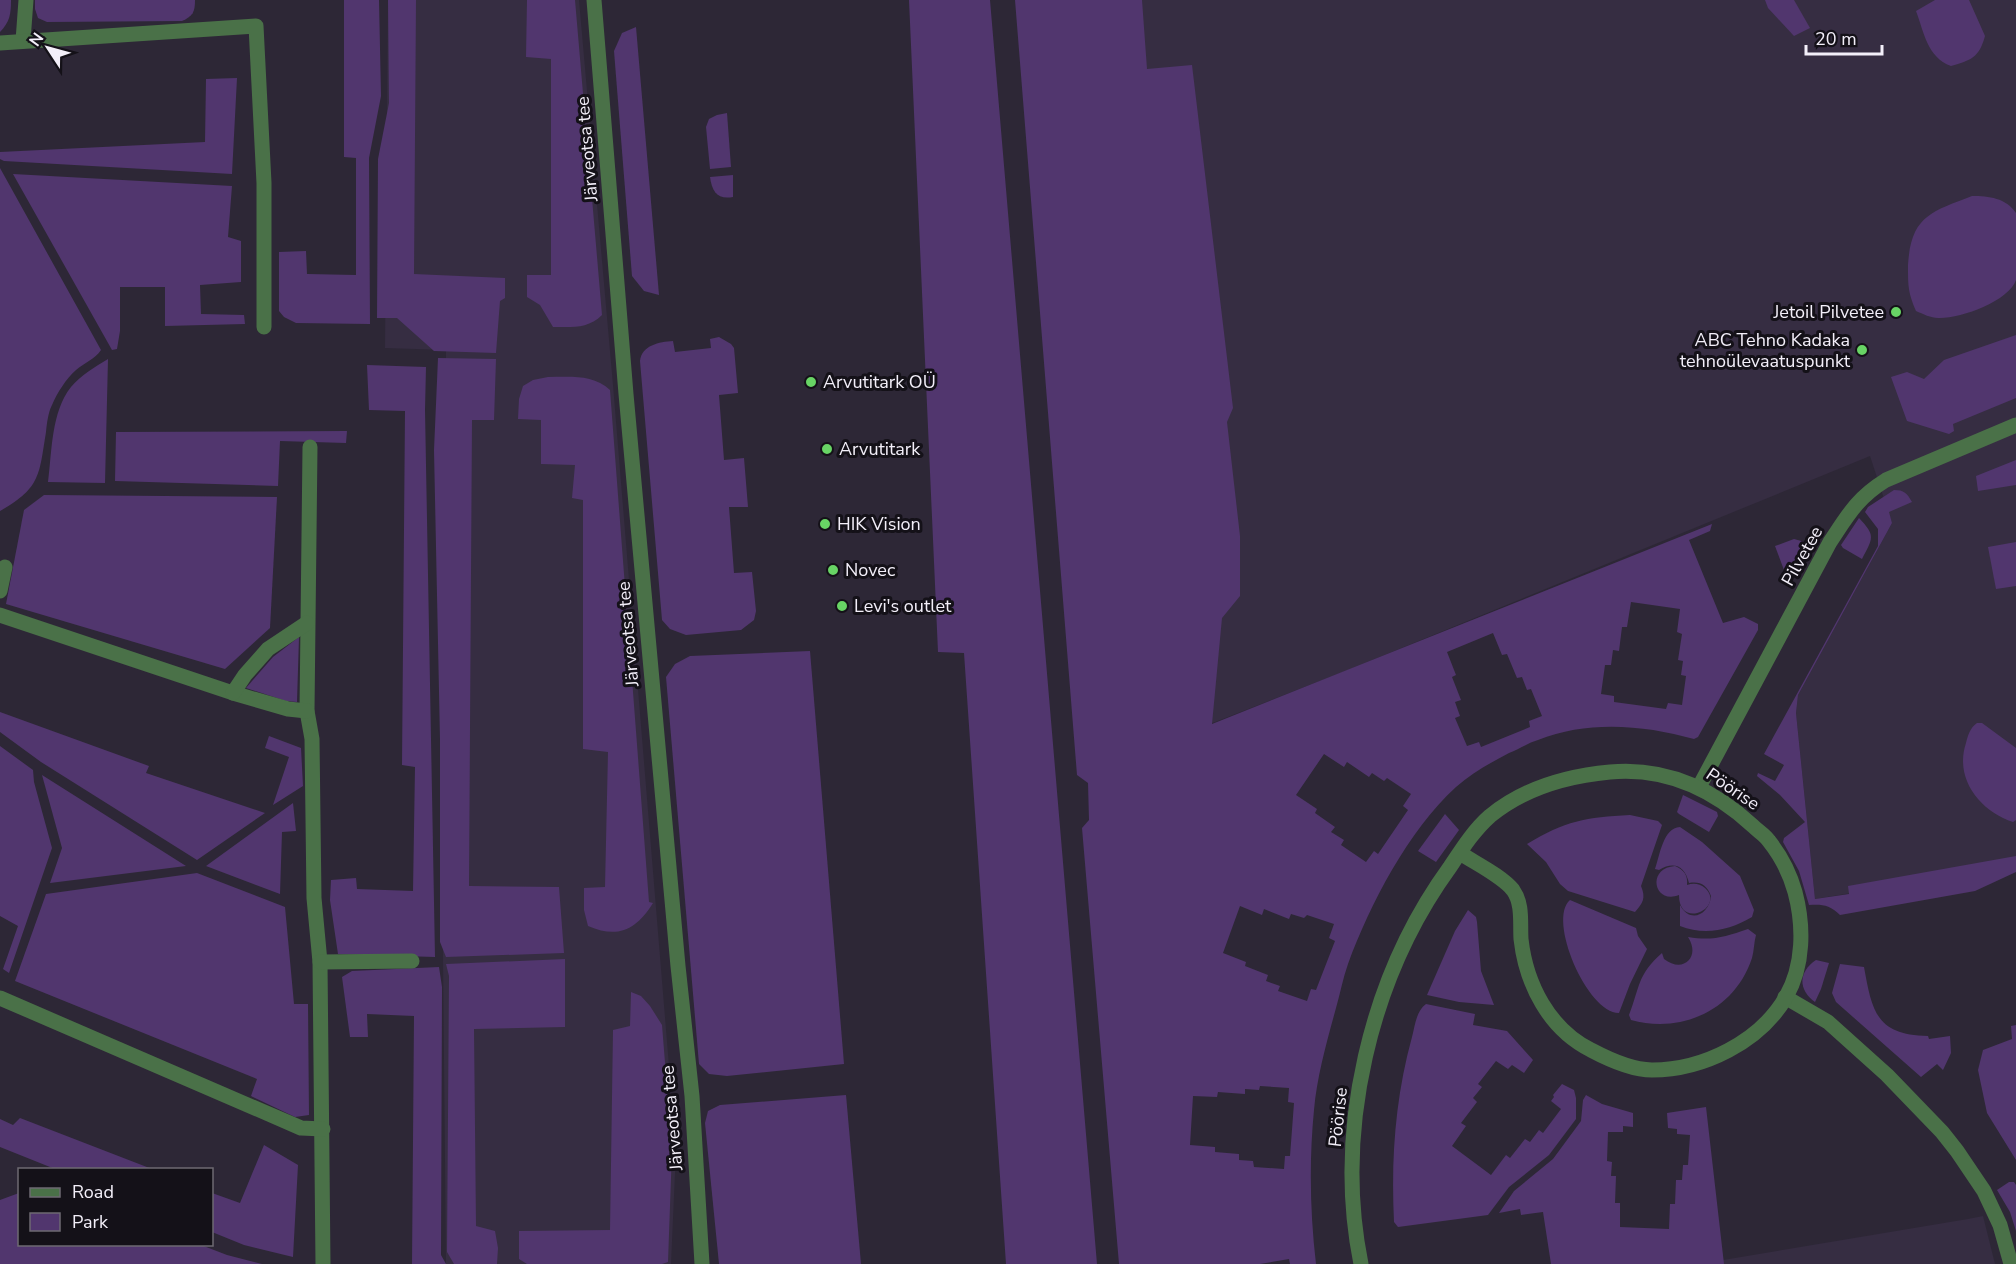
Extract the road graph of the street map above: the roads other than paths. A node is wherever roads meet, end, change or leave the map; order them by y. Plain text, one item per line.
1 (26, 0) edge
2 (594, 0) edge
3 (23, 41) junction
4 (0, 43) edge
5 (264, 327) dead end
6 (2016, 425) edge
7 (310, 447) dead end
8 (5, 567) dead end
9 (0, 591) edge
10 (0, 615) edge
11 (307, 623) junction
12 (233, 693) junction
13 (307, 711) junction
14 (1699, 787) junction
15 (1460, 853) junction
16 (412, 961) dead end
17 (320, 962) junction
18 (1785, 997) junction
19 (0, 998) edge
20 (323, 1129) junction
21 (323, 1264) edge
22 (702, 1264) edge
23 (1361, 1264) edge
24 (2011, 1264) edge

1 - 3 street
2 - 22 street, Järveotsa tee
3 - 4 street
3 - 5 street
6 - 14 street, Pilvetee
7 - 11 street
8 - 9 street
10 - 12 street
11 - 12 street
11 - 13 street
12 - 13 street
13 - 17 street
14 - 15 street, Pöörise
14 - 18 street, Pöörise
15 - 18 street, Pöörise
15 - 23 street, Pöörise
16 - 17 street
17 - 20 street
18 - 24 street
19 - 20 street
20 - 21 street

